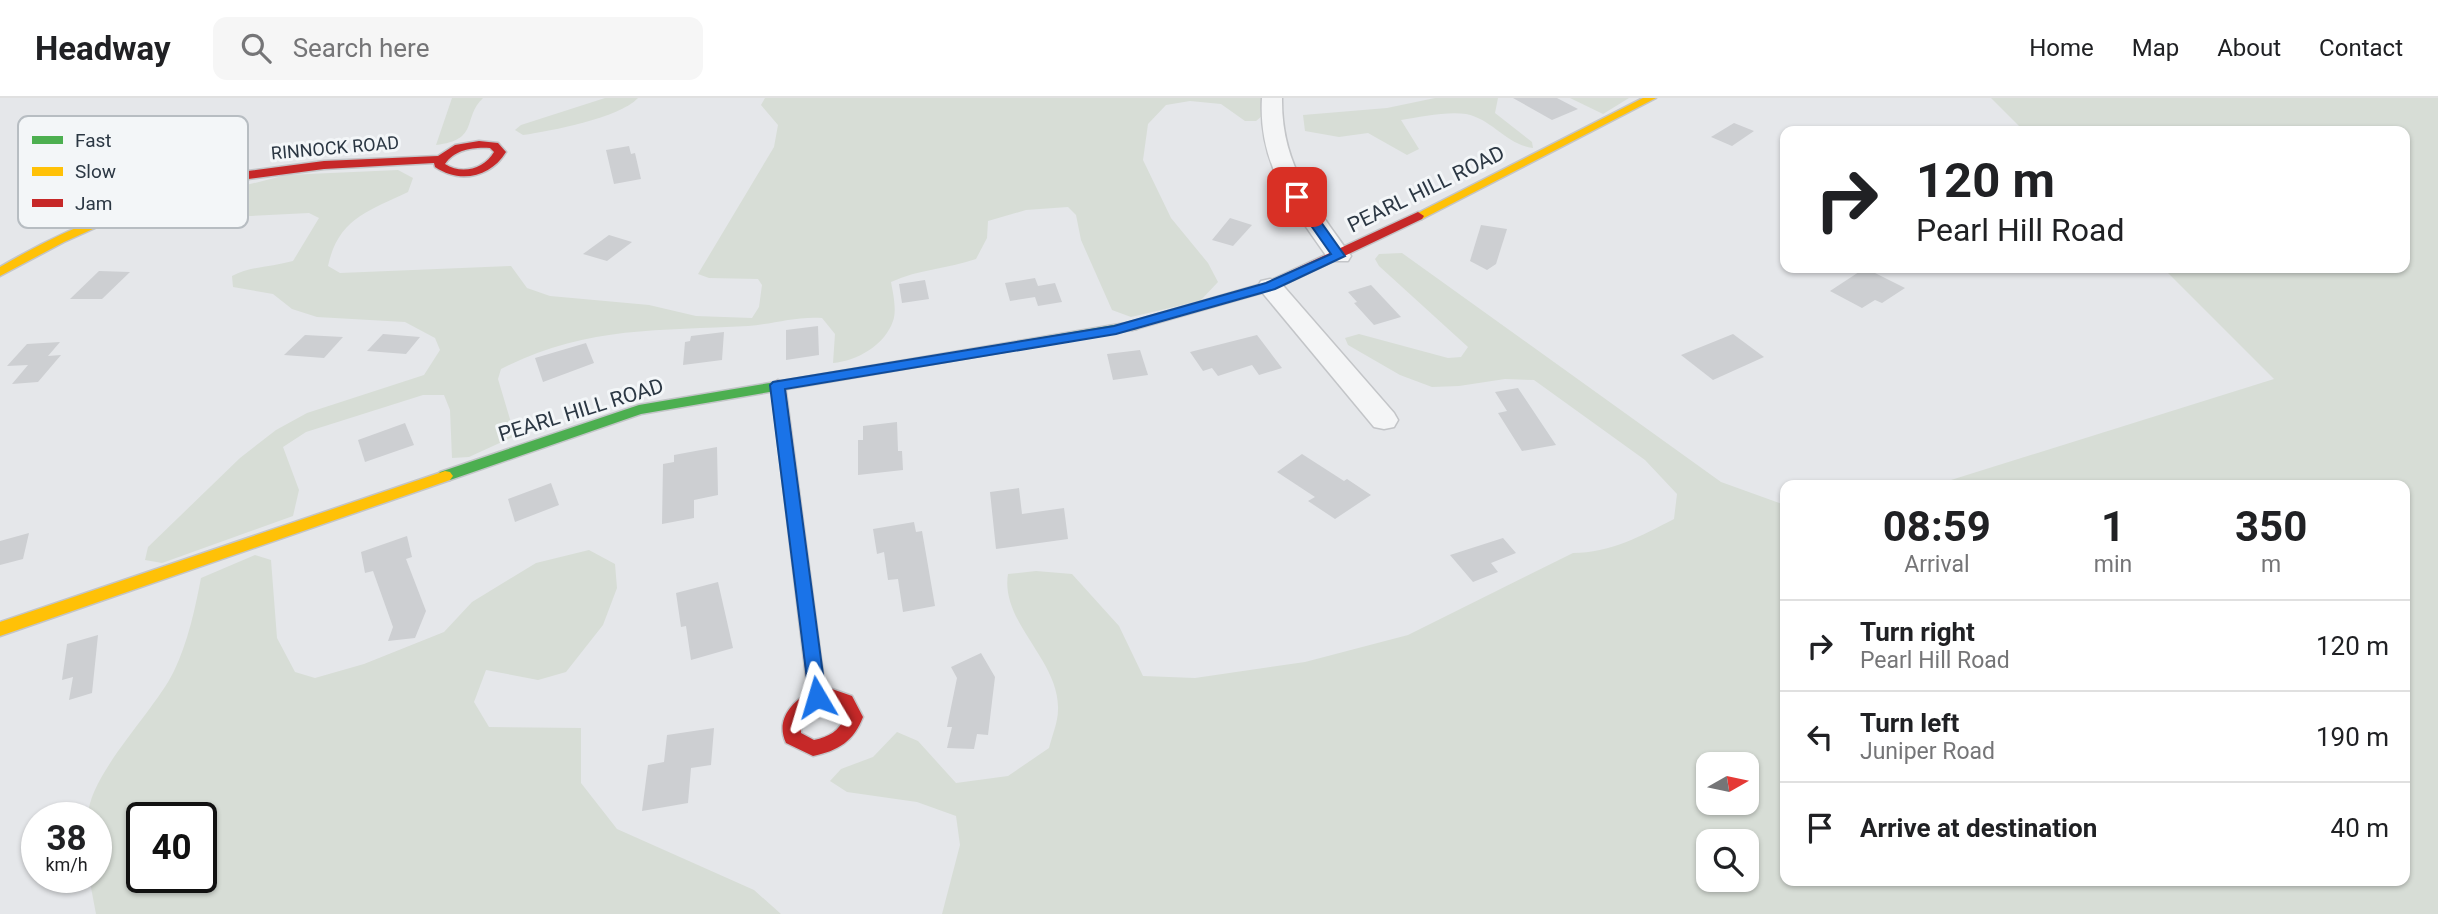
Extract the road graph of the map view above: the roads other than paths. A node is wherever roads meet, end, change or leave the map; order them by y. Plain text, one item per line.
1 (1272, 98) edge
2 (1651, 98) edge
3 (441, 159) dead end
4 (248, 177) edge
5 (83, 228) edge
6 (1339, 256) junction
7 (0, 272) edge
8 (1270, 286) junction
9 (778, 385) junction
10 (1384, 420) dead end
11 (0, 629) edge
12 (817, 697) dead end

1 - 6 street
2 - 6 street, PEARL HILL ROAD
3 - 4 street, RINNOCK ROAD
5 - 7 street, RINNOCK ROAD
6 - 8 street, PEARL HILL ROAD
8 - 9 street, PEARL HILL ROAD
8 - 10 street
9 - 11 street, PEARL HILL ROAD
9 - 12 street

